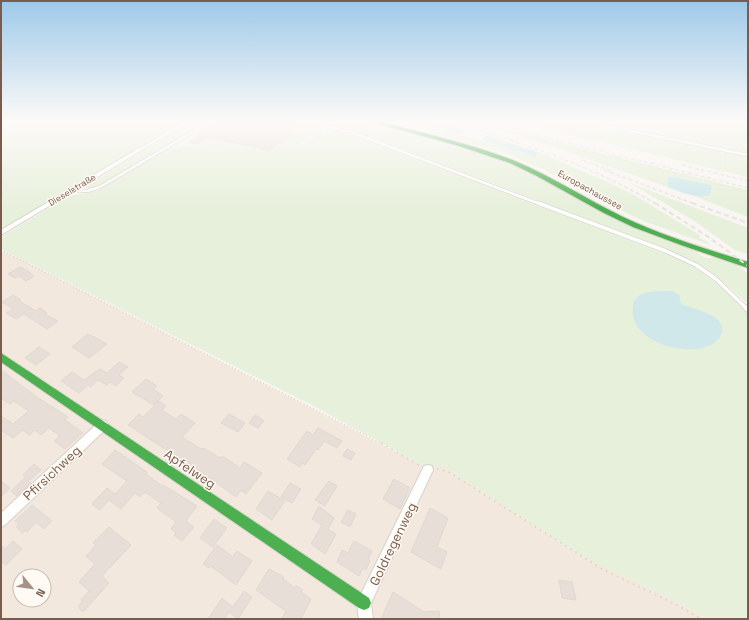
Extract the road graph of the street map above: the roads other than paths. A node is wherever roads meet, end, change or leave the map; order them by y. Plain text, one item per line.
1 (138, 151) edge
2 (161, 151) edge
3 (401, 151) edge
4 (478, 151) edge
5 (492, 151) edge
6 (728, 151) edge
7 (748, 155) edge
8 (74, 190) junction
9 (1, 233) edge
10 (748, 258) edge
11 (748, 265) edge
12 (748, 310) edge
13 (1, 357) edge
14 (103, 425) junction
15 (428, 470) road end
16 (1, 520) edge
17 (364, 603) junction
18 (366, 619) edge

1 - 8 street, Dieselstraße
2 - 8 lane
3 - 12 lane
4 - 11 main road, Europachaussee
5 - 10 main road, Europachaussee
6 - 7 lane
8 - 9 street, Dieselstraße
13 - 14 main road, Apfelweg
14 - 16 street, Pfirsichweg
14 - 17 main road, Apfelweg
15 - 17 street, Goldregenweg
17 - 18 street

